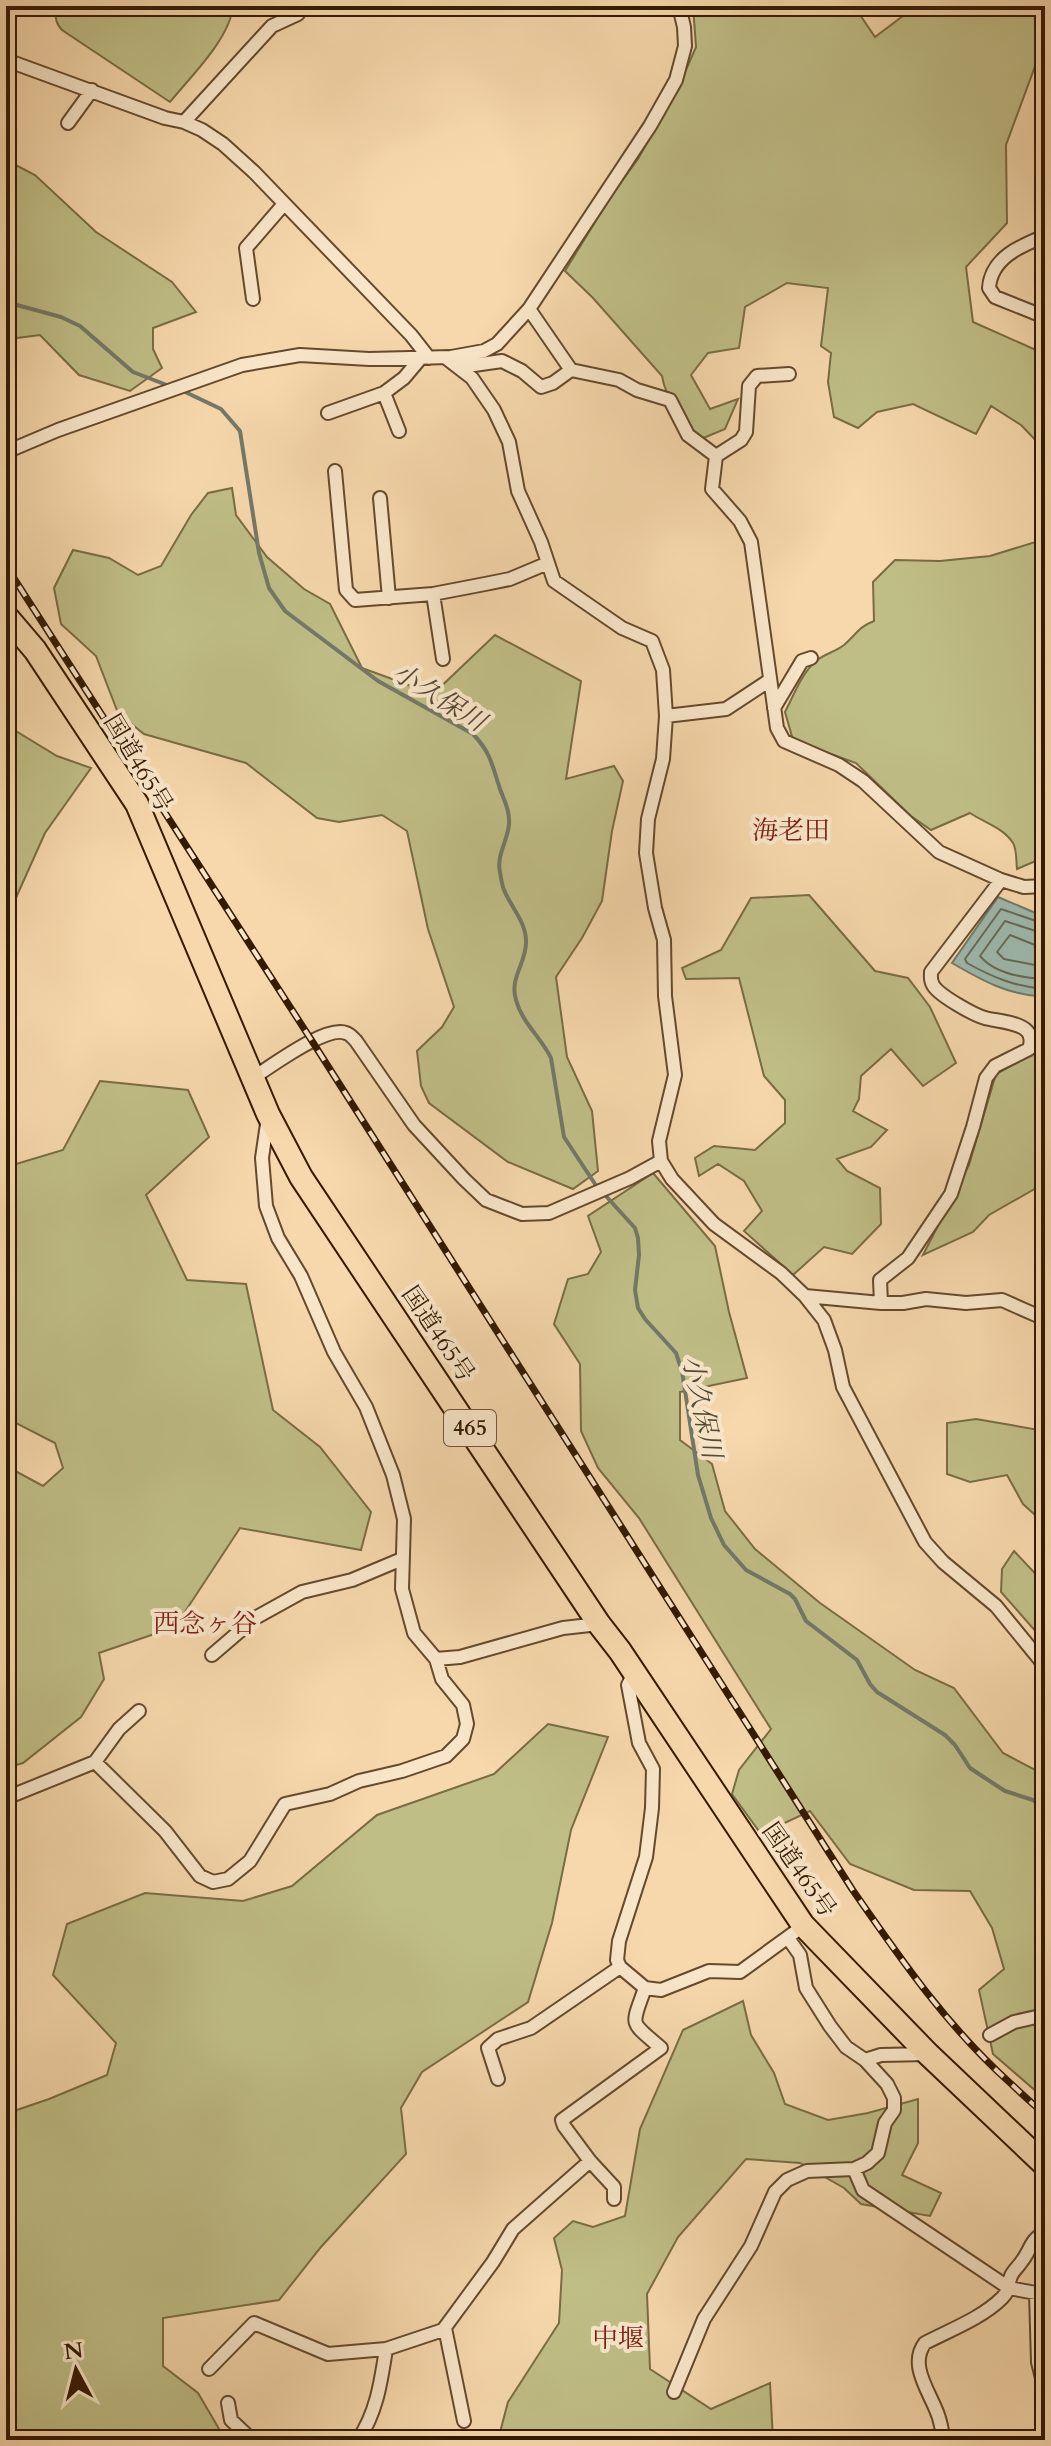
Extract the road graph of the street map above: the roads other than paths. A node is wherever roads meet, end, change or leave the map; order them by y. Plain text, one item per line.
1 (679, 6) edge
2 (298, 14) dead end
3 (6, 60) edge
4 (92, 90) junction
5 (184, 122) junction
6 (68, 123) dead end
7 (284, 204) junction
8 (1045, 236) edge
9 (253, 299) dead end
10 (529, 309) junction
11 (1045, 317) edge
12 (425, 358) junction
13 (448, 358) junction
14 (571, 370) junction
15 (789, 374) dead end
16 (384, 393) junction
17 (328, 413) dead end
18 (399, 431) dead end
19 (6, 452) edge
20 (716, 456) junction
21 (335, 471) dead end
22 (380, 498) dead end
23 (548, 563) junction
24 (433, 594) junction
25 (389, 598) junction
26 (6, 616) edge
27 (811, 658) dead end
28 (443, 659) dead end
29 (770, 680) junction
30 (774, 708) junction
31 (666, 716) junction
32 (1001, 880) junction
33 (1045, 886) edge
34 (254, 1077) junction
35 (268, 1114) junction
36 (661, 1161) junction
37 (805, 1296) junction
38 (881, 1303) junction
39 (1045, 1319) edge
40 (402, 1559) junction
41 (599, 1624) junction
42 (212, 1655) dead end
43 (436, 1659) junction
44 (1045, 1666) edge
45 (634, 1673) junction
46 (139, 1711) dead end
47 (95, 1762) junction
48 (6, 1798) edge
49 (796, 1931) junction
50 (620, 1967) junction
51 (645, 1988) junction
52 (1045, 2015) edge
53 (990, 2035) dead end
54 (928, 2054) junction
55 (865, 2060) junction
56 (498, 2079) dead end
57 (590, 2161) junction
58 (1045, 2165) edge
59 (854, 2169) junction
60 (614, 2199) dead end
61 (1045, 2233) edge
62 (1009, 2288) junction
63 (445, 2328) junction
64 (386, 2349) junction
65 (209, 2369) dead end
66 (1045, 2390) edge
67 (674, 2392) dead end
68 (228, 2403) dead end
69 (464, 2421) dead end
70 (252, 2440) edge
71 (358, 2440) edge
72 (944, 2440) edge

1 - 10 street
2 - 5 street
3 - 4 street
4 - 5 street
4 - 6 street
5 - 7 street
7 - 9 street
7 - 12 street
8 - 11 street
10 - 13 street
10 - 14 street
12 - 13 street
12 - 16 street
12 - 19 street
13 - 14 street
13 - 23 street
14 - 20 street
15 - 20 street
16 - 17 street
16 - 18 street
20 - 29 street
21 - 25 street
22 - 25 street
23 - 24 street
23 - 31 street
24 - 25 street
24 - 28 street
26 - 34 highway, 国道465号 / 465
27 - 30 street
29 - 30 street
29 - 31 street
30 - 32 street
31 - 36 street
32 - 33 street
32 - 38 street
34 - 35 highway, 国道465号 / 465
34 - 36 street
35 - 40 street
35 - 41 highway, 国道465号 / 465
36 - 37 street
37 - 38 street
37 - 44 street
38 - 39 street
40 - 42 street
40 - 43 street
41 - 43 street
41 - 45 highway, 国道465号 / 465
43 - 47 street
45 - 49 highway, 国道465号 / 465
45 - 50 street
46 - 47 street
47 - 48 street
49 - 51 street
49 - 54 highway, 国道465号 / 465
49 - 55 street
50 - 51 street
50 - 56 street
51 - 57 street
52 - 53 street
54 - 55 street
54 - 58 highway, 国道465号 / 465
55 - 59 street
57 - 60 street
57 - 63 street
59 - 62 street
59 - 67 street
61 - 62 street
62 - 66 street
62 - 72 street
63 - 64 street
63 - 69 street
64 - 65 street
64 - 71 street
68 - 70 street

